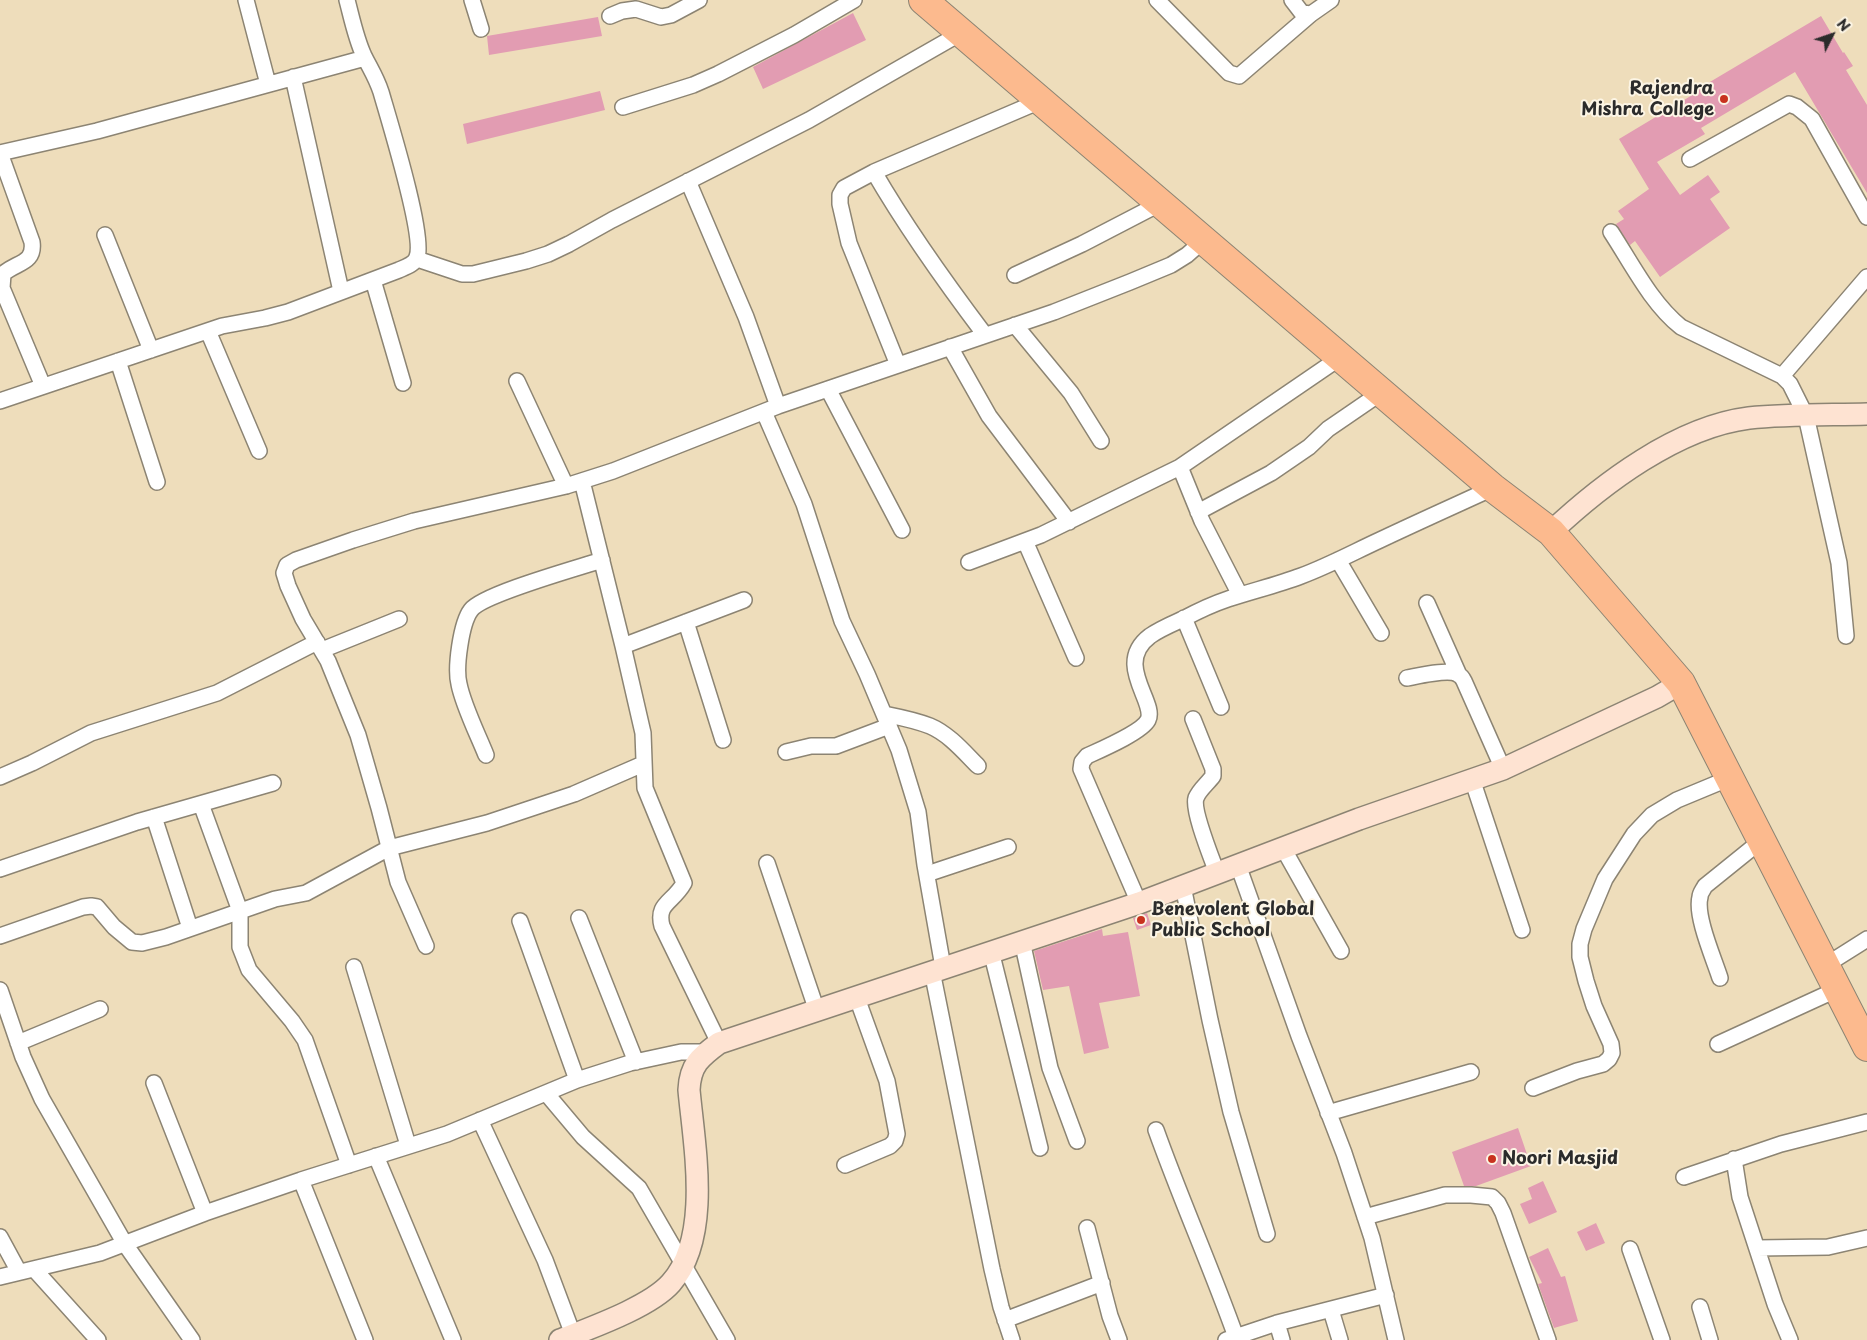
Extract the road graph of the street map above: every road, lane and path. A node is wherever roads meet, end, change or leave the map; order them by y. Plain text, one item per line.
1 (246, 0) edge
2 (347, 0) edge
3 (472, 0) edge
4 (699, 0) edge
5 (854, 0) edge
6 (923, 0) edge
7 (1157, 0) edge
8 (1292, 0) edge
9 (1331, 0) edge
10 (1311, 14) junction
11 (610, 16) dead end
12 (481, 28) dead end
13 (961, 33) junction
14 (365, 58) junction
15 (293, 77) junction
16 (268, 84) junction
17 (1040, 101) junction
18 (623, 107) dead end
19 (0, 153) edge
20 (1690, 159) dead end
21 (874, 172) junction
22 (688, 181) junction
23 (1161, 203) junction
24 (1867, 217) edge
25 (1611, 232) dead end
26 (105, 235) dead end
27 (1204, 240) junction
28 (417, 259) junction
29 (1015, 275) dead end
30 (1867, 277) edge
31 (372, 280) junction
32 (341, 292) junction
33 (1015, 325) junction
34 (208, 330) junction
35 (985, 335) junction
36 (950, 347) junction
37 (151, 350) junction
38 (1341, 357) junction
39 (118, 361) junction
40 (898, 364) junction
41 (1782, 376) junction
42 (517, 381) dead end
43 (404, 383) dead end
44 (43, 386) junction
45 (828, 389) junction
46 (1382, 392) junction
47 (0, 402) edge
48 (778, 406) junction
49 (764, 412) junction
50 (1867, 414) edge
51 (1806, 416) junction
52 (1101, 441) dead end
53 (259, 451) dead end
54 (1180, 467) junction
55 (582, 481) junction
56 (157, 482) dead end
57 (566, 486) junction
58 (1493, 488) junction
59 (1198, 512) junction
60 (1070, 522) junction
61 (902, 530) dead end
62 (1551, 532) junction
63 (1025, 541) junction
64 (602, 560) junction
65 (1338, 560) junction
66 (969, 562) dead end
67 (1240, 595) junction
68 (744, 600) dead end
69 (1426, 603) dead end
70 (1184, 618) junction
71 (399, 619) dead end
72 (686, 622) junction
73 (1381, 632) dead end
74 (1846, 636) dead end
75 (320, 646) junction
76 (623, 646) junction
77 (1076, 658) dead end
78 (1459, 674) junction
79 (1407, 678) dead end
80 (1680, 683) junction
81 (1222, 707) dead end
82 (887, 720) junction
83 (1193, 720) dead end
84 (723, 740) dead end
85 (786, 752) dead end
86 (486, 755) dead end
87 (643, 764) junction
88 (978, 766) dead end
89 (1503, 769) junction
90 (0, 777) edge
91 (1730, 778) junction
92 (1472, 779) junction
93 (274, 783) dead end
94 (201, 804) junction
95 (154, 817) junction
96 (1762, 840) junction
97 (1008, 847) dead end
98 (389, 848) junction
99 (1284, 848) junction
100 (767, 863) dead end
101 (1238, 865) junction
102 (0, 869) edge
103 (1217, 873) junction
104 (926, 874) junction
105 (1183, 886) junction
106 (1139, 902) junction
107 (240, 911) junction
108 (579, 918) dead end
109 (520, 921) dead end
110 (190, 928) junction
111 (1522, 930) dead end
112 (0, 936) edge
113 (1867, 939) edge
114 (1022, 941) junction
115 (426, 946) dead end
116 (991, 951) junction
117 (1341, 951) dead end
118 (1826, 966) junction
119 (354, 967) dead end
120 (938, 969) junction
121 (1720, 978) dead end
122 (0, 990) edge
123 (857, 998) junction
124 (1852, 1002) edge
125 (100, 1009) dead end
126 (817, 1011) junction
127 (18, 1043) junction
128 (1718, 1044) dead end
129 (1867, 1047) edge
130 (713, 1048) junction
131 (636, 1062) junction
132 (1471, 1072) dead end
133 (577, 1080) junction
134 (154, 1083) dead end
135 (1533, 1088) dead end
136 (546, 1093) junction
137 (1328, 1113) junction
138 (480, 1120) junction
139 (1867, 1122) edge
140 (1156, 1130) dead end
141 (1077, 1141) dead end
142 (408, 1145) junction
143 (1040, 1148) dead end
144 (376, 1156) junction
145 (1734, 1159) junction
146 (349, 1165) junction
147 (845, 1165) dead end
148 (1684, 1177) dead end
149 (301, 1180) junction
150 (205, 1213) junction
151 (1365, 1217) junction
152 (1087, 1228) dead end
153 (1267, 1234) dead end
154 (0, 1237) edge
155 (1867, 1238) edge
156 (125, 1244) junction
157 (1757, 1248) junction
158 (1630, 1249) dead end
159 (683, 1266) junction
160 (26, 1270) junction
161 (0, 1277) edge
162 (1102, 1283) junction
163 (1386, 1295) junction
164 (1700, 1307) dead end
165 (1331, 1310) junction
166 (1005, 1320) junction
167 (1277, 1323) junction
168 (569, 1338) edge
169 (1231, 1338) edge
170 (98, 1340) edge
171 (192, 1340) edge
172 (365, 1340) edge
173 (453, 1340) edge
174 (727, 1340) edge
175 (1012, 1340) edge
176 (1118, 1340) edge
177 (1282, 1340) edge
178 (1340, 1340) edge
179 (1396, 1340) edge
180 (1548, 1340) edge
181 (1662, 1340) edge
182 (1710, 1340) edge
183 (1790, 1340) edge

1 - 16 street
2 - 14 street
3 - 12 street
4 - 11 street
5 - 18 street
6 - 13 highway
7 - 10 street
8 - 10 street
9 - 10 street
13 - 17 highway
13 - 22 street
14 - 15 street
14 - 28 street
15 - 16 street
15 - 32 street
16 - 19 street
17 - 21 street
17 - 23 highway
19 - 44 street
20 - 24 street
21 - 35 street
21 - 40 street
22 - 28 street
22 - 48 street
23 - 27 highway
23 - 29 street
25 - 41 street
26 - 37 street
27 - 33 street
27 - 38 highway
28 - 31 street
30 - 41 street
31 - 32 street
31 - 43 street
32 - 34 street
33 - 35 street
33 - 52 street
34 - 37 street
34 - 53 street
35 - 36 street
36 - 40 street
36 - 60 street
37 - 39 street
38 - 46 highway
38 - 54 street
39 - 44 street
39 - 56 street
40 - 45 street
41 - 51 street
42 - 57 street
44 - 47 street
45 - 48 street
45 - 61 street
46 - 58 highway
46 - 59 street
48 - 49 street
49 - 55 street
49 - 82 street
50 - 51 street
51 - 62 street
51 - 74 street
54 - 59 street
54 - 60 street
55 - 57 street
55 - 64 street
57 - 75 street
58 - 62 highway
58 - 65 street
59 - 67 street
60 - 63 street
62 - 80 highway
63 - 66 street
63 - 77 street
64 - 76 street
64 - 86 street
65 - 67 street
65 - 73 street
67 - 70 street
68 - 72 street
69 - 78 street
70 - 81 street
70 - 106 street
71 - 75 street
72 - 76 street
72 - 84 street
75 - 90 street
75 - 98 street
76 - 87 street
78 - 79 street
78 - 89 street
80 - 89 street
80 - 91 highway
82 - 85 street
82 - 88 street
82 - 104 street
83 - 103 street
87 - 98 street
87 - 130 street
89 - 92 street
91 - 96 highway
91 - 135 street
92 - 99 street
92 - 111 street
93 - 94 street
94 - 95 street
94 - 107 street
95 - 102 street
95 - 110 street
96 - 118 highway
96 - 121 street
97 - 104 street
98 - 107 street
98 - 115 street
99 - 101 street
99 - 117 street
100 - 126 street
101 - 103 street
101 - 137 street
103 - 105 street
104 - 120 street
105 - 106 street
105 - 153 street
106 - 114 street
107 - 110 street
107 - 146 street
108 - 131 street
109 - 133 street
110 - 112 street
113 - 118 street
114 - 116 street
114 - 141 street
116 - 120 street
116 - 143 street
118 - 124 highway
119 - 142 street
120 - 123 street
120 - 166 street
122 - 127 street
123 - 126 street
123 - 147 street
124 - 128 street
124 - 129 highway
125 - 127 street
126 - 130 street
127 - 156 street
130 - 131 street
130 - 159 street
131 - 133 street
132 - 137 street
133 - 136 street
134 - 150 street
136 - 138 street
136 - 159 street
137 - 151 street
138 - 142 street
138 - 168 street
139 - 145 street
140 - 169 street
142 - 144 street
144 - 146 street
144 - 173 street
145 - 148 street
145 - 157 street
146 - 149 street
149 - 150 street
149 - 172 street
150 - 156 street
151 - 163 street
151 - 180 street
152 - 162 street
154 - 160 street
155 - 157 street
156 - 160 street
156 - 171 street
157 - 183 street
158 - 181 street
159 - 168 street
159 - 174 street
160 - 161 street
160 - 170 street
162 - 166 street
162 - 176 street
163 - 165 street
163 - 179 street
164 - 182 street
165 - 167 street
165 - 178 street
166 - 175 street
167 - 169 street
167 - 177 street

